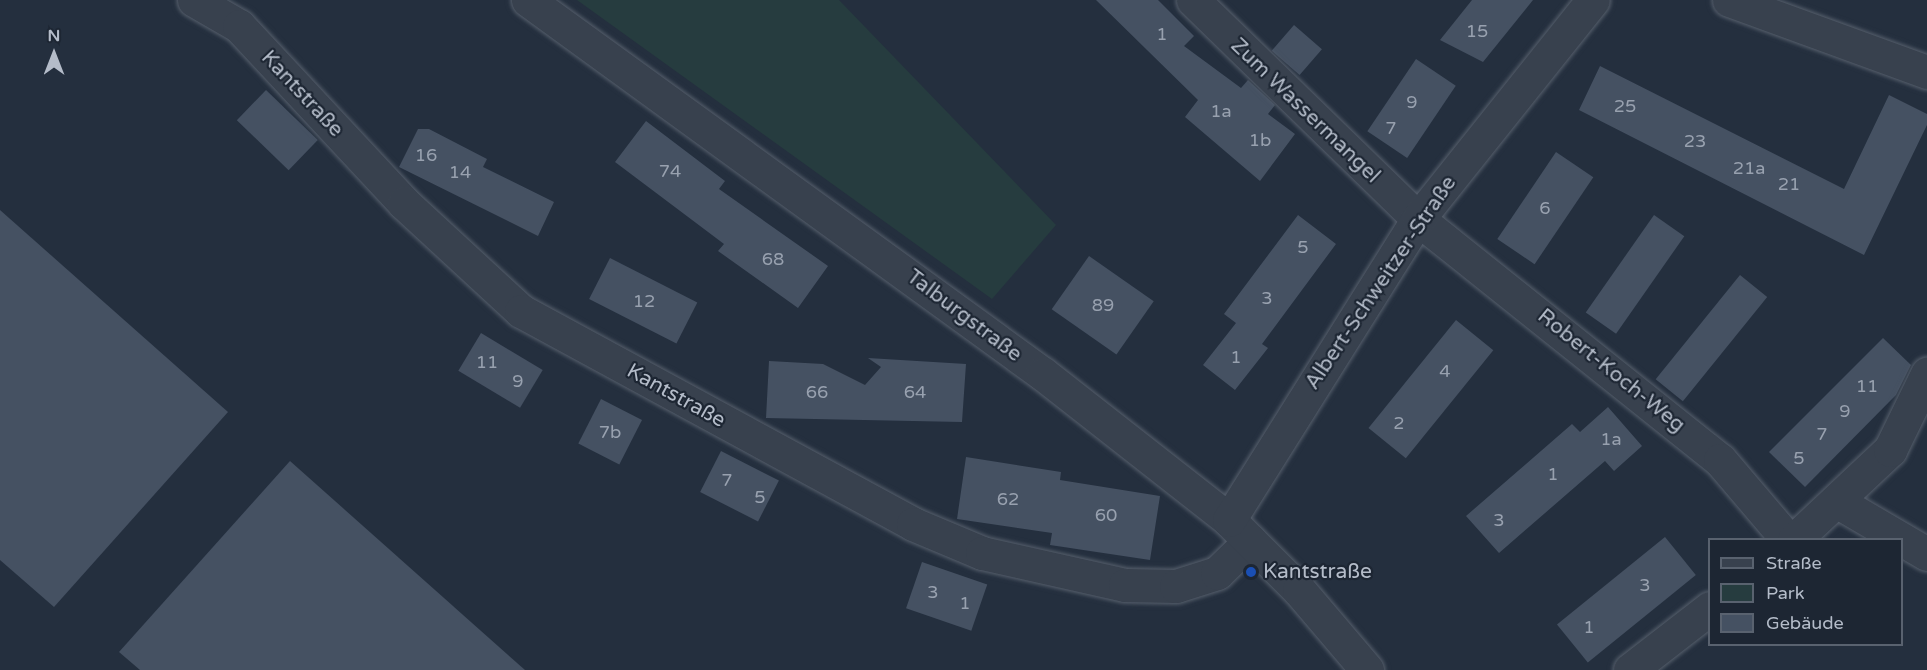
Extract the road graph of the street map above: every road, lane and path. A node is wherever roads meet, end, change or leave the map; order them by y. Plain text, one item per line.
1 (194, 0) edge
2 (528, 0) edge
3 (1193, 0) edge
4 (1593, 0) edge
5 (1729, 0) edge
6 (1927, 72) edge
7 (1418, 219) junction
8 (1927, 374) edge
9 (1839, 502) junction
10 (1239, 530) junction
11 (1786, 538) edge
12 (1796, 538) edge
13 (1900, 538) edge
14 (1903, 540) edge
15 (1927, 554) edge
16 (1708, 610) edge
17 (1367, 670) edge
18 (1630, 670) edge

1 - 10 street, Kantstraße
2 - 10 street, Talburgstraße
3 - 7 street, Zum Wassermangel
4 - 7 street, Albert-Schweitzer-Straße
5 - 6 street
7 - 10 street, Albert-Schweitzer-Straße
7 - 11 street, Robert-Koch-Weg
8 - 9 street
9 - 12 street
9 - 13 street
10 - 17 street, Talburgstraße
14 - 15 street
16 - 18 street

